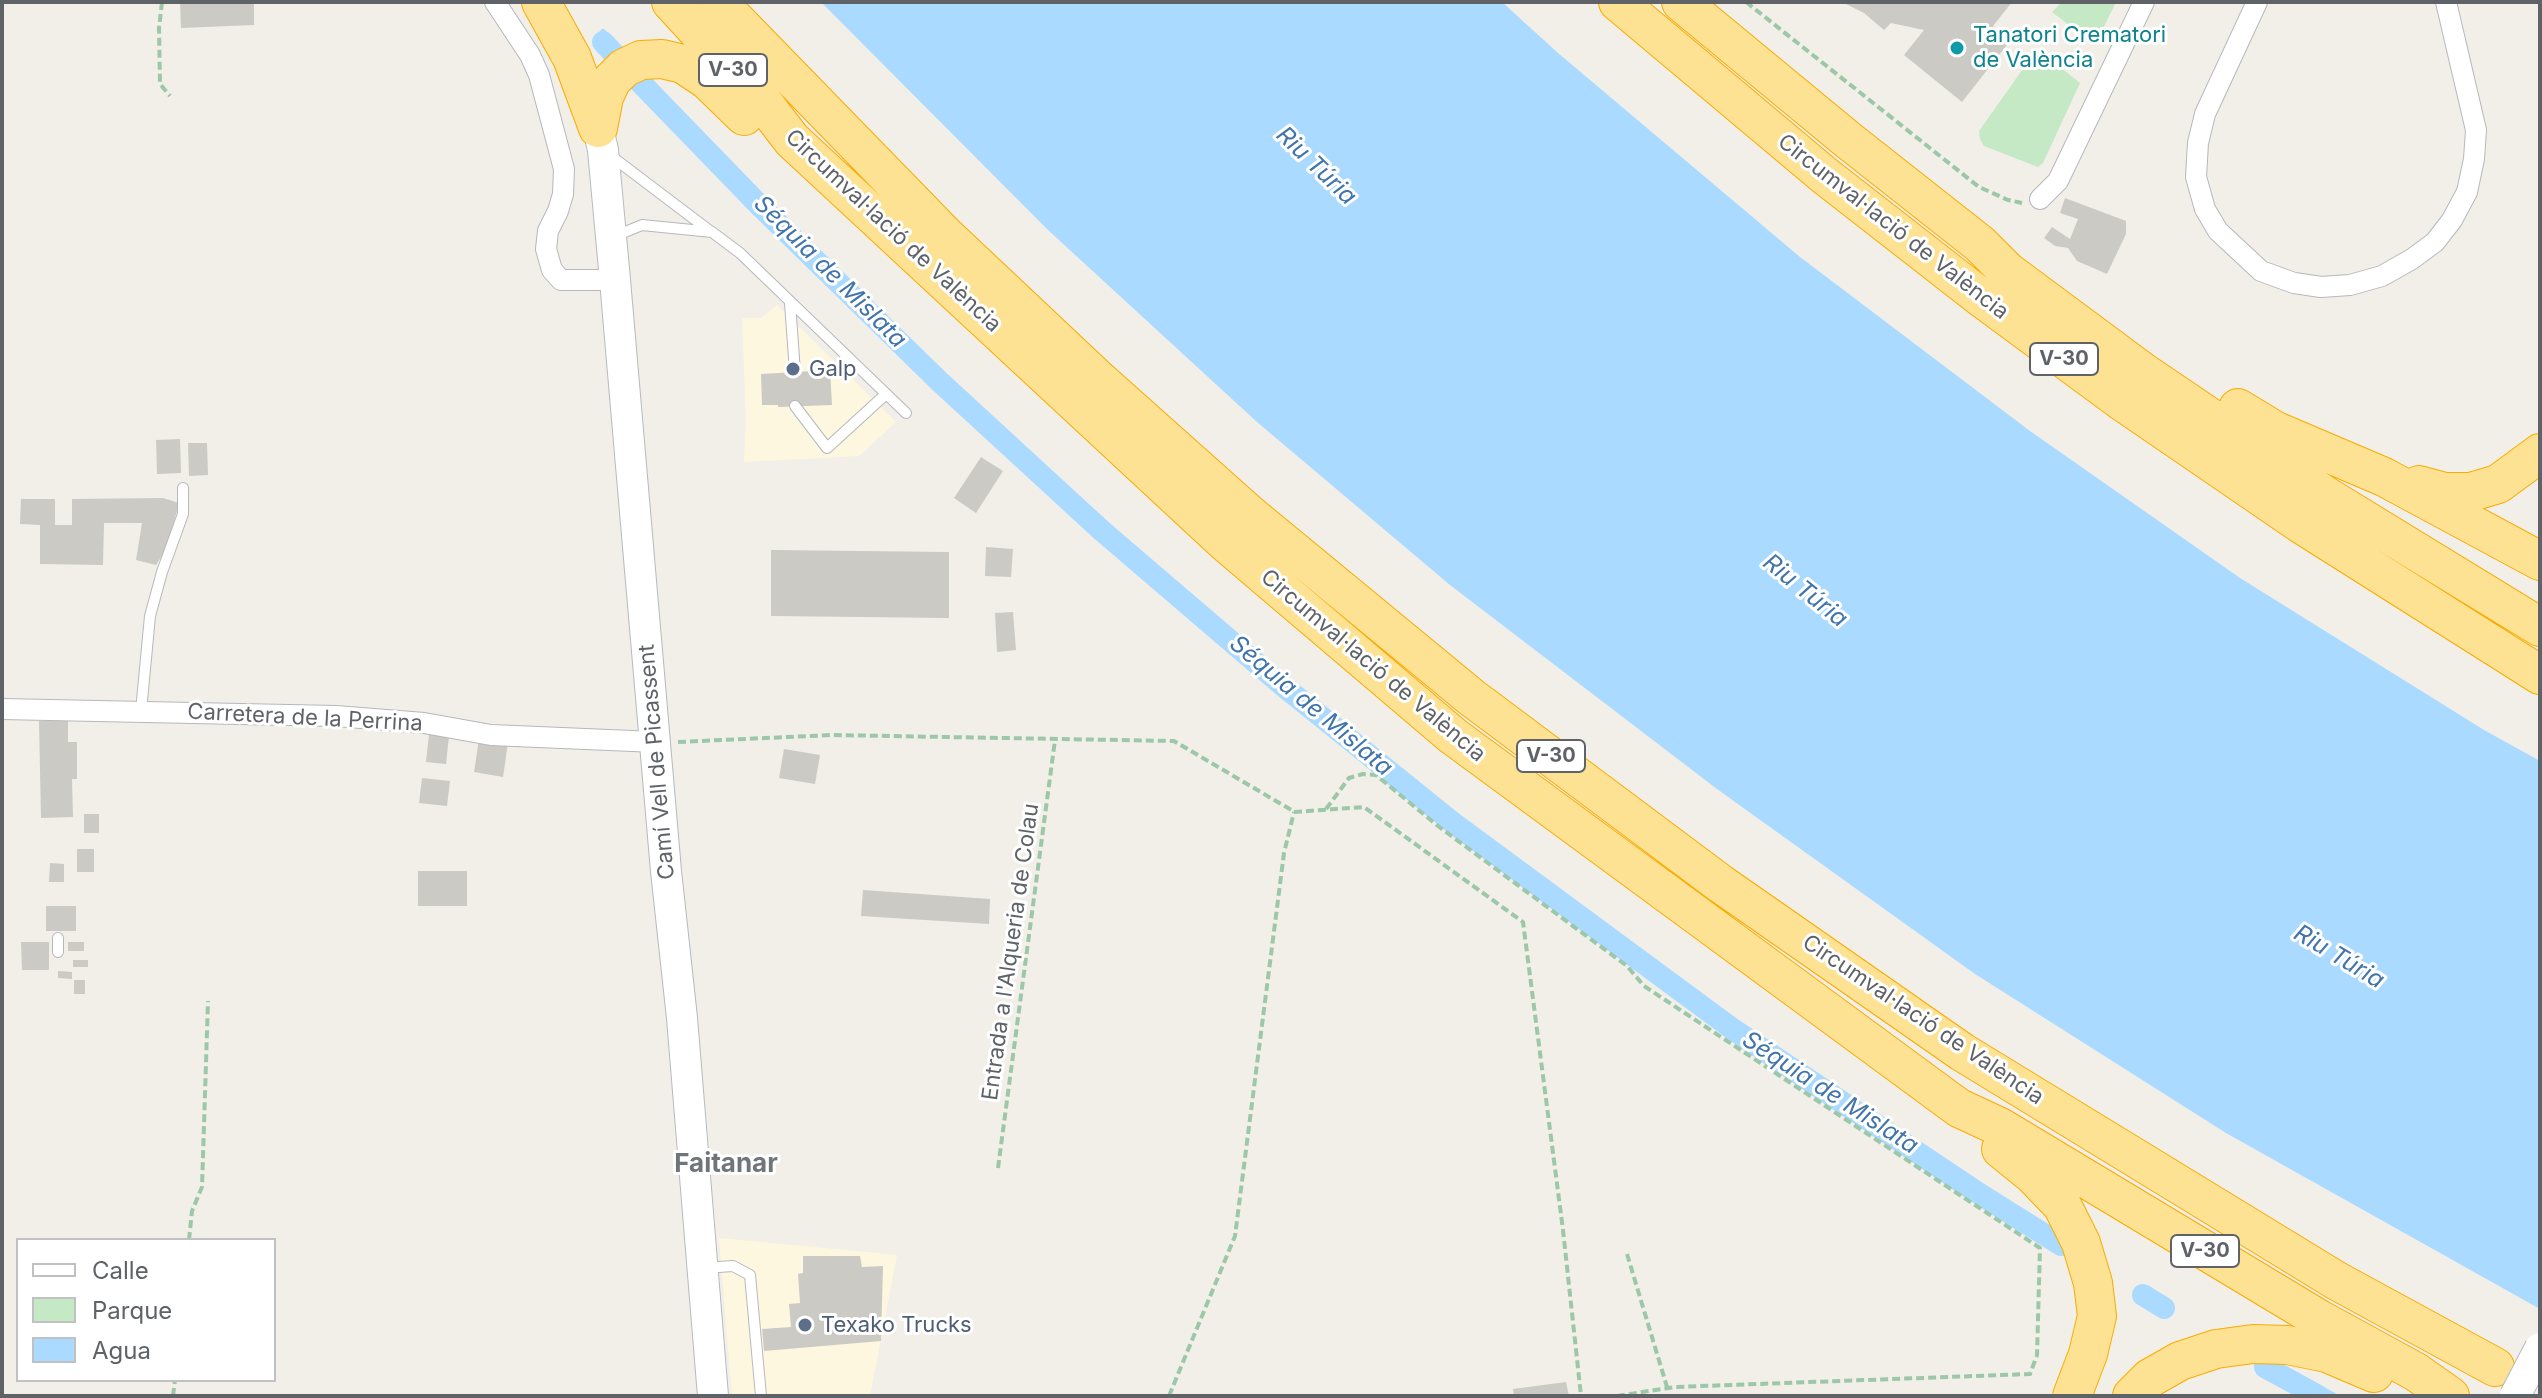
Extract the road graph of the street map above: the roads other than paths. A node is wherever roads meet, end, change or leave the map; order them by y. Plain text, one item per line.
1 (495, 2) edge
2 (541, 2) edge
3 (671, 2) edge
4 (718, 2) edge
5 (1618, 2) edge
6 (1681, 2) edge
7 (2144, 2) edge
8 (2257, 2) edge
9 (2446, 2) edge
10 (601, 139) junction
11 (792, 140) junction
12 (2040, 199) road end
13 (712, 232) junction
14 (611, 238) junction
15 (1980, 244) junction
16 (615, 280) junction
17 (790, 303) junction
18 (795, 372) dead end
19 (886, 394) junction
20 (795, 406) dead end
21 (906, 413) dead end
22 (2540, 453) edge
23 (2384, 477) junction
24 (183, 488) dead end
25 (2540, 561) edge
26 (2540, 627) edge
27 (2540, 675) edge
28 (2, 709) edge
29 (141, 711) junction
30 (656, 742) junction
31 (58, 938) dead end
32 (58, 952) dead end
33 (1959, 1108) junction
34 (702, 1268) junction
35 (2540, 1348) edge
36 (2505, 1382) edge
37 (713, 1396) edge
38 (761, 1396) edge
39 (2072, 1396) edge
40 (2132, 1396) edge
41 (2440, 1396) edge
42 (2450, 1396) edge

1 - 16 street
2 - 10 highway
3 - 11 highway, Circumval·lació de València / V-30
4 - 36 highway, Circumval·lació de València / V-30
5 - 27 highway, Circumval·lació de València / V-30
6 - 15 highway, Circumval·lació de València / V-30
7 - 12 street
8 - 9 street
10 - 11 highway
10 - 13 lane
10 - 14 street, Camí Vell de Picassent
11 - 33 highway, Circumval·lació de València / V-30
13 - 14 lane
13 - 17 lane
14 - 16 street, Camí Vell de Picassent
15 - 23 highway
15 - 26 highway, Circumval·lació de València / V-30
16 - 30 street, Camí Vell de Picassent
17 - 18 lane
17 - 19 lane
19 - 20 lane
19 - 21 lane
22 - 23 highway
23 - 25 highway
24 - 29 lane
28 - 29 street, Carretera de la Perrina
29 - 30 street, Carretera de la Perrina
30 - 34 street, Camí Vell de Picassent
31 - 32 lane
33 - 39 highway
33 - 42 highway, Circumval·lació de València / V-30
34 - 37 street, Camí Vell de Picassent
34 - 38 lane
35 - 36 street, bridge
40 - 41 highway

